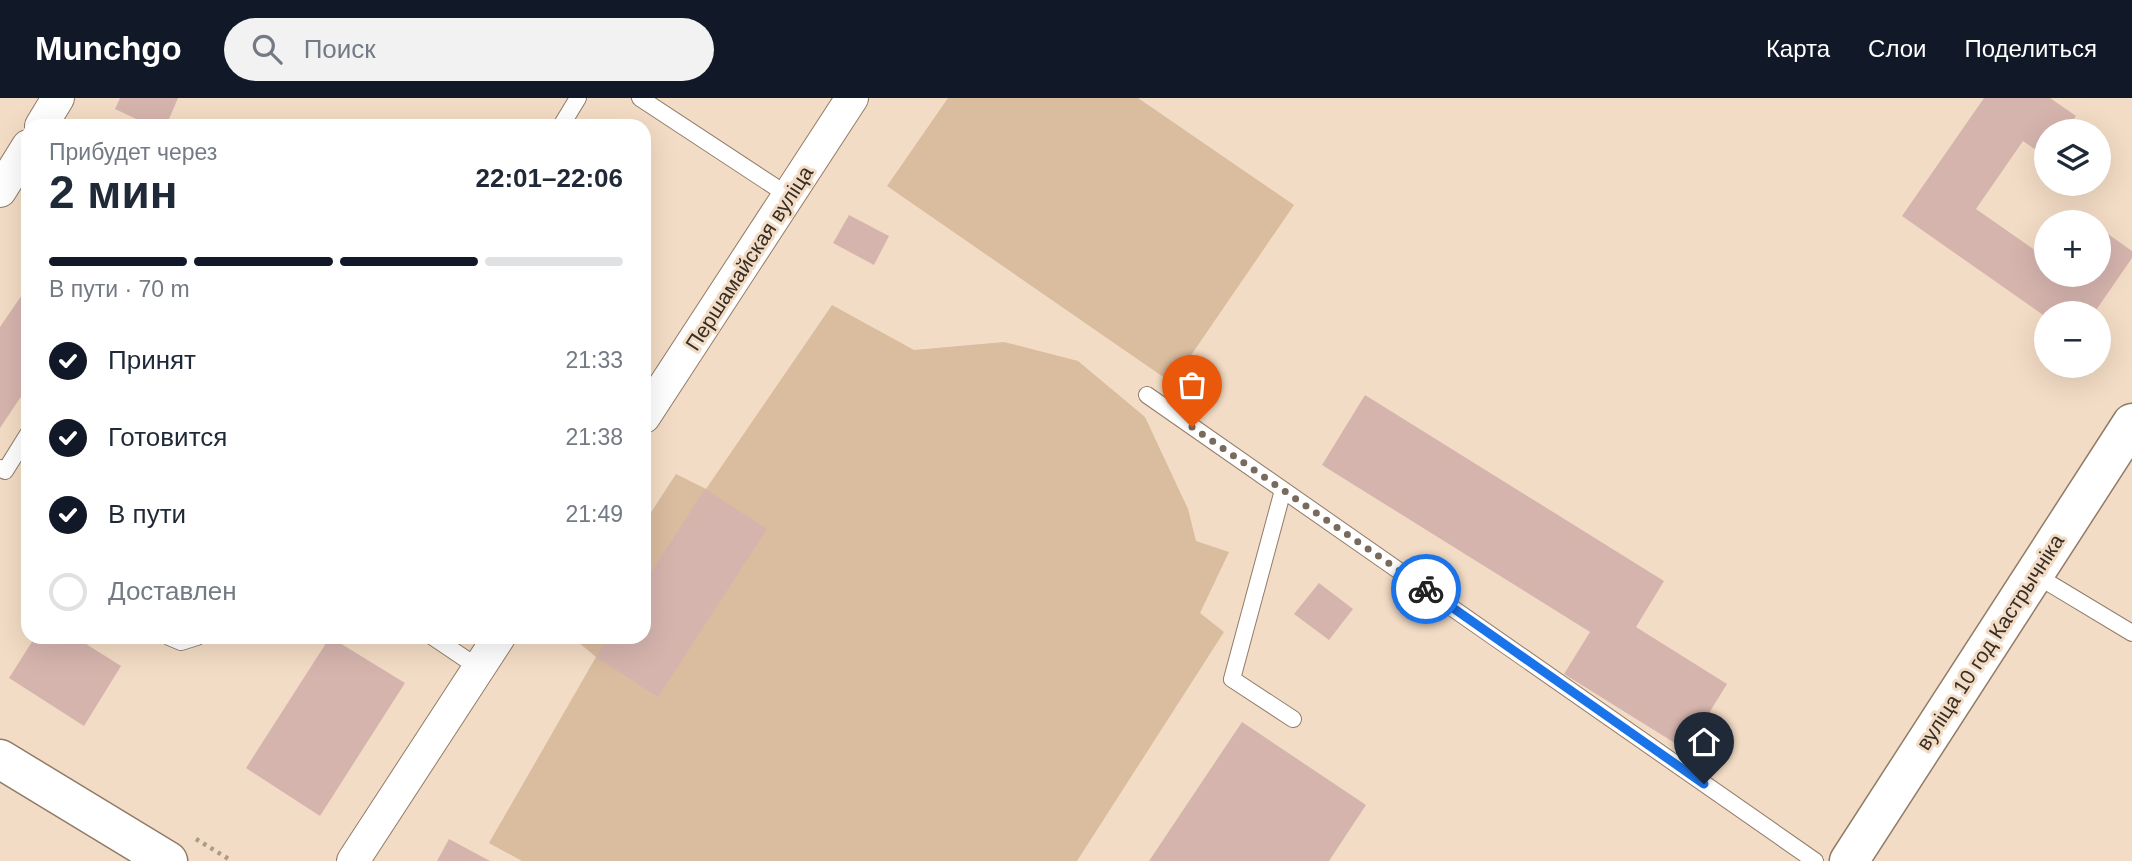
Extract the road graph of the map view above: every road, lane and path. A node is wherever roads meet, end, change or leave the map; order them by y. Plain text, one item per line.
1 (58, 98) edge
2 (578, 98) edge
3 (640, 98) edge
4 (852, 98) edge
5 (45, 119) edge
6 (565, 119) edge
7 (21, 157) edge
8 (0, 191) edge
9 (789, 196) junction
10 (1147, 395) dead end
11 (651, 406) edge
12 (2132, 424) edge
13 (21, 445) edge
14 (0, 468) edge
15 (1283, 490) junction
16 (2034, 574) junction
17 (2132, 633) edge
18 (444, 644) edge
19 (494, 644) edge
20 (479, 667) junction
21 (1293, 719) dead end
22 (0, 759) edge
23 (168, 861) edge
24 (354, 861) edge
25 (1815, 861) edge
26 (1849, 861) edge

1 - 5 street
2 - 6 lane
3 - 9 lane
4 - 9 street, Першамайская вуліца
7 - 8 street
9 - 11 street, Першамайская вуліца
10 - 15 lane
12 - 16 street, вуліца 10 год Кастрычніка
13 - 14 lane
15 - 21 lane
15 - 25 lane
16 - 17 lane
16 - 26 street, вуліца 10 год Кастрычніка
18 - 20 lane
19 - 20 street
20 - 24 street
22 - 23 street

